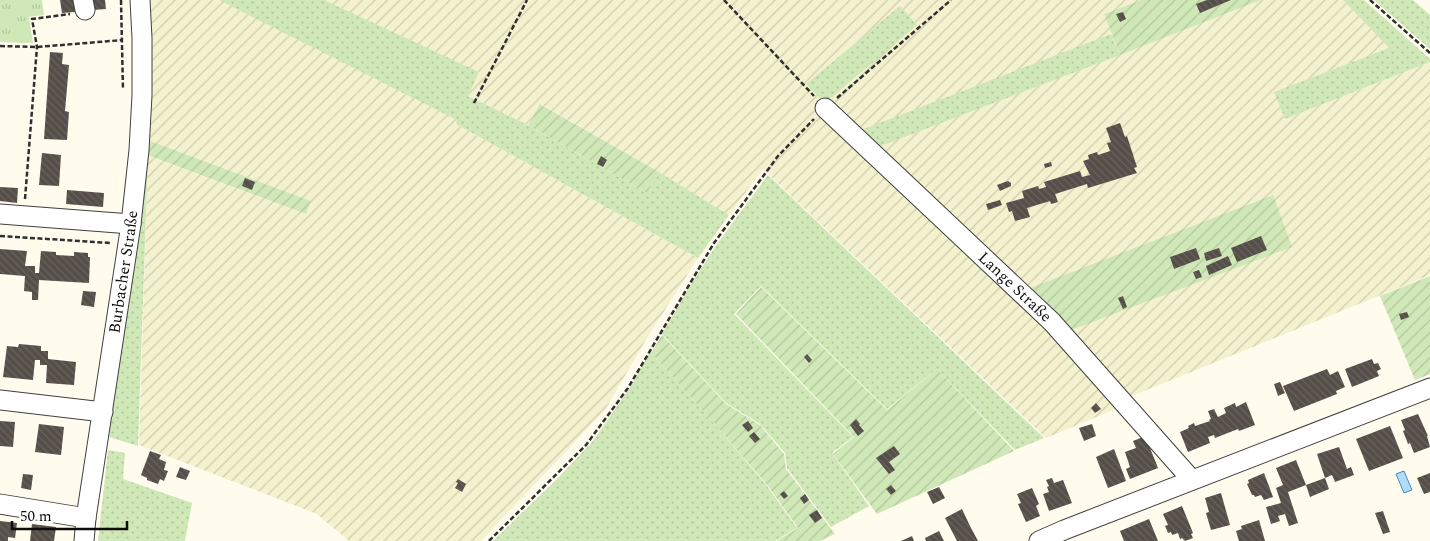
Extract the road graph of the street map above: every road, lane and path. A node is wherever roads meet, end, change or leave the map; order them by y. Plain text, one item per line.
1 (121, 0) edge
2 (140, 0) edge
3 (527, 0) edge
4 (724, 0) edge
5 (951, 0) edge
6 (1370, 0) edge
7 (84, 5) edge
8 (142, 38) junction
9 (122, 40) junction
10 (0, 46) edge
11 (37, 47) junction
12 (1430, 53) edge
13 (124, 94) dead end
14 (474, 103) dead end
15 (825, 108) junction
16 (0, 214) edge
17 (24, 216) junction
18 (122, 223) junction
19 (0, 236) edge
20 (1430, 388) edge
21 (0, 400) edge
22 (103, 412) junction
23 (1192, 480) junction
24 (0, 504) edge
25 (86, 518) junction
26 (84, 541) edge
27 (489, 541) edge
28 (1039, 541) edge

1 - 9 path
2 - 8 street, Burbacher Straße
3 - 14 path
4 - 15 path
5 - 15 path
6 - 12 path
7 - 11 path
8 - 9 path
8 - 18 street, Burbacher Straße
9 - 11 path
9 - 13 path
10 - 11 path
11 - 17 path
15 - 23 street, Lange Straße
15 - 27 path
16 - 17 street
17 - 18 street
18 - 19 path
18 - 22 street, Burbacher Straße
20 - 23 street
21 - 22 street
22 - 25 street, Burbacher Straße
23 - 28 street
24 - 25 street
25 - 26 street, Burbacher Straße

